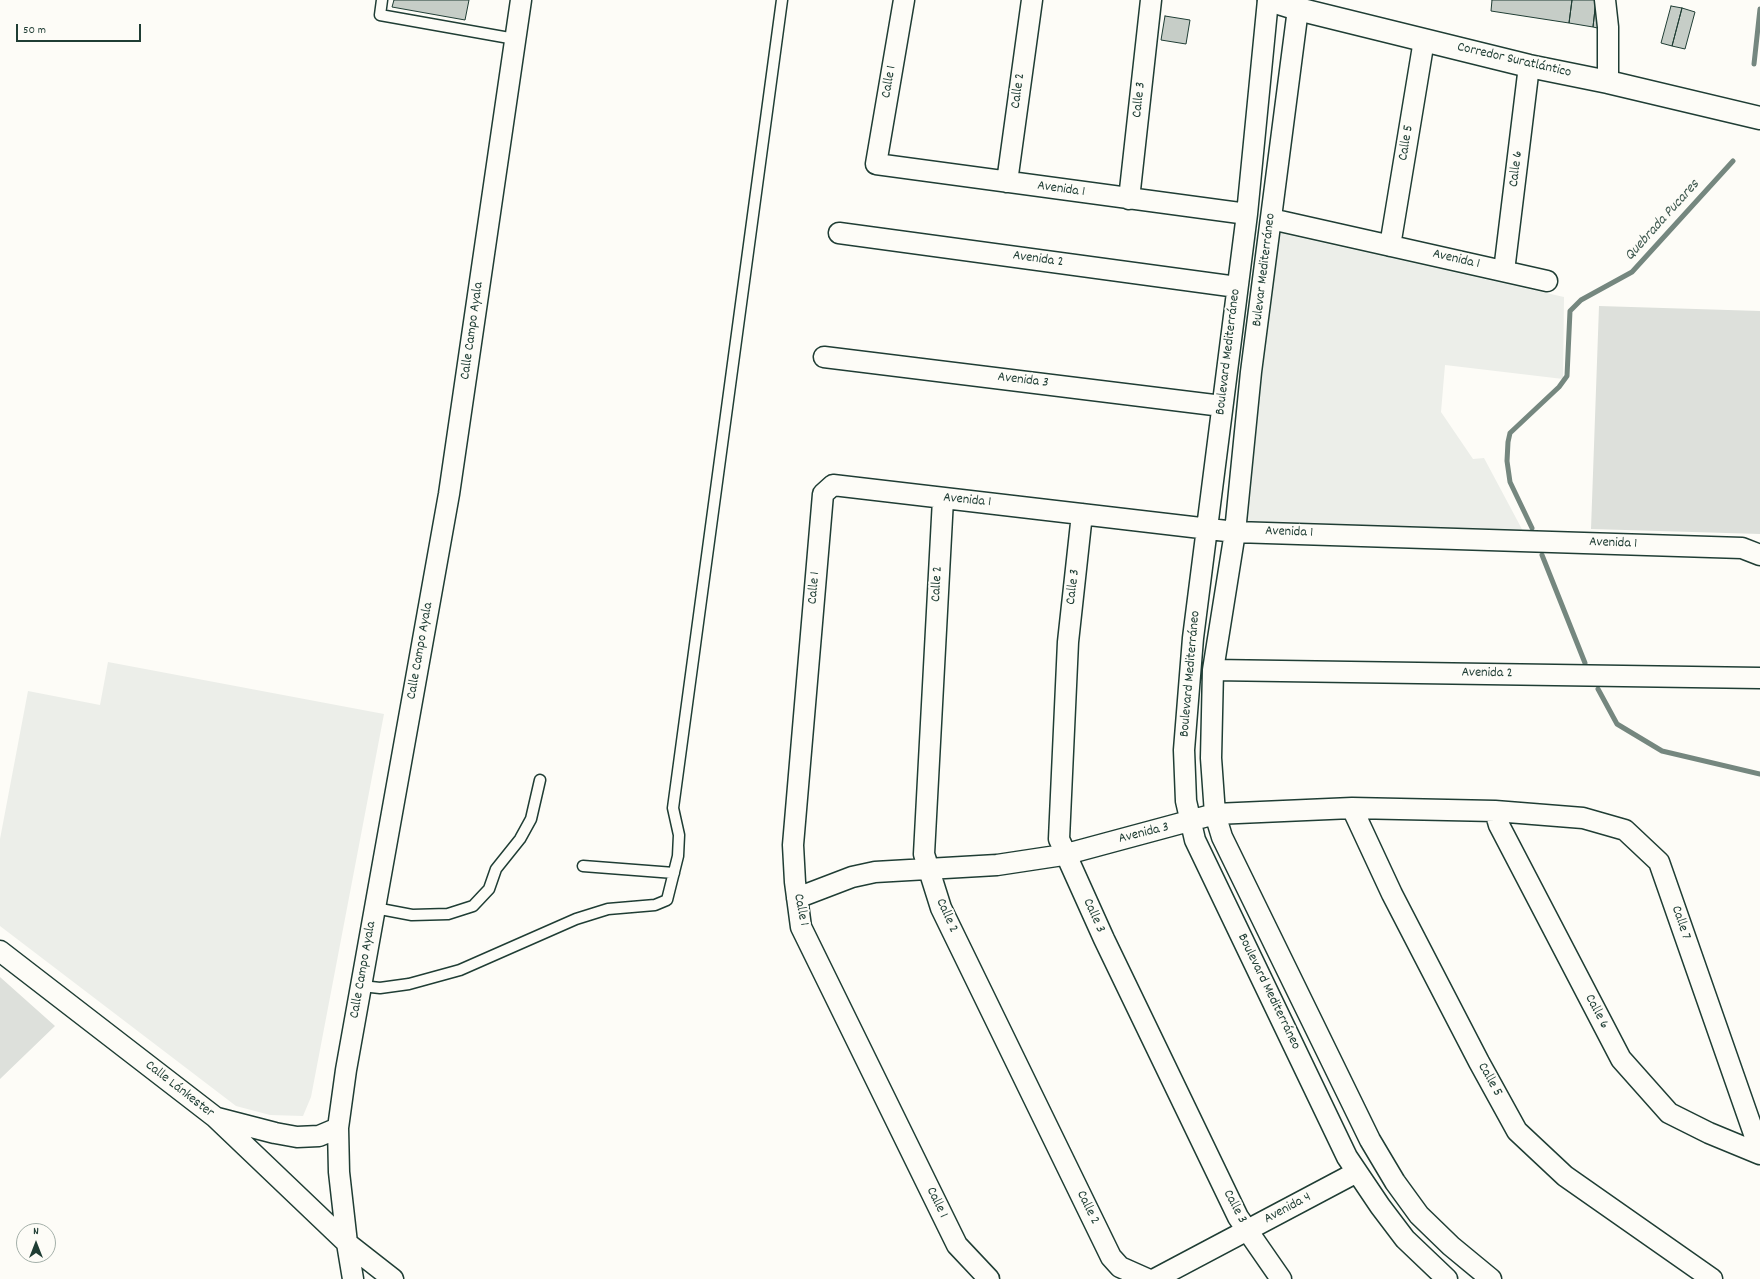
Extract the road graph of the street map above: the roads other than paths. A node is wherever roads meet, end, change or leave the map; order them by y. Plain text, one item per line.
1 (382, 0) edge
2 (521, 0) edge
3 (782, 0) edge
4 (904, 0) edge
5 (1032, 0) edge
6 (1151, 0) edge
7 (1269, 0) edge
8 (1605, 0) edge
9 (1298, 9) junction
10 (516, 39) junction
11 (1424, 40) junction
12 (1529, 66) junction
13 (1608, 82) junction
14 (1760, 118) edge
15 (876, 164) joint
16 (1007, 182) junction
17 (1129, 199) junction
18 (1247, 214) junction
19 (1271, 219) junction
20 (839, 233) dead end
21 (1390, 246) junction
22 (1504, 271) junction
23 (1547, 281) dead end
24 (1237, 286) junction
25 (824, 357) dead end
26 (1222, 406) junction
27 (823, 494) joint
28 (943, 499) junction
29 (1082, 514) junction
30 (1207, 528) junction
31 (1235, 532) junction
32 (1760, 555) edge
33 (1214, 670) junction
34 (1760, 678) edge
35 (540, 780) dead end
36 (1352, 808) junction
37 (1495, 811) junction
38 (1215, 814) junction
39 (1190, 822) junction
40 (1066, 854) junction
41 (584, 866) dead end
42 (928, 869) junction
43 (674, 873) junction
44 (797, 898) junction
45 (375, 908) junction
46 (0, 951) edge
47 (362, 986) junction
48 (215, 1117) junction
49 (338, 1128) junction
50 (1760, 1153) edge
51 (1357, 1172) junction
52 (1247, 1231) junction
53 (346, 1243) junction
54 (353, 1279) edge
55 (393, 1279) edge
56 (989, 1279) edge
57 (1147, 1279) edge
58 (1155, 1279) edge
59 (1281, 1279) edge
60 (1447, 1279) edge
61 (1491, 1279) edge
62 (1712, 1279) edge

1 - 10 lane
2 - 10 street, Calle Campo Ayala
3 - 43 lane
4 - 15 street, Calle 1
5 - 16 street, Calle 2
6 - 17 street, Calle 3
7 - 9 main road, Corredor Suratlántico
7 - 18 street, Boulevard Mediterráneo
8 - 13 street
9 - 11 main road, Corredor Suratlántico
9 - 19 street, Bulevar Mediterráneo
10 - 45 street, Calle Campo Ayala
11 - 12 main road, Corredor Suratlántico
11 - 21 street, Calle 5
12 - 13 main road, Corredor Suratlántico
12 - 22 street, Calle 6
13 - 14 main road, Corredor Suratlántico
15 - 16 street, Avenida 1
16 - 17 street, Avenida 1
17 - 18 street, Avenida 1
18 - 24 street, Boulevard Mediterráneo
19 - 21 street, Avenida 1
19 - 31 street, Bulevar Mediterráneo
20 - 24 street, Avenida 2
21 - 22 street, Avenida 1
22 - 23 street, Avenida 1
24 - 26 street, Boulevard Mediterráneo
25 - 26 street, Avenida 3
26 - 30 street, Boulevard Mediterráneo
27 - 28 street, Avenida 1
27 - 44 street, Calle 1
28 - 29 street, Avenida 1
28 - 42 street, Calle 2
29 - 30 street, Avenida 1
29 - 40 street, Calle 3
30 - 31 street, Avenida 1
30 - 39 street, Boulevard Mediterráneo
31 - 32 street, Avenida 1
31 - 33 street, Boulevard Mediterráneo
33 - 34 street, Avenida 2
33 - 38 street, Boulevard Mediterráneo
35 - 45 lane
36 - 37 street, Avenida 3
36 - 38 street, Avenida 3
36 - 62 street, Calle 5
37 - 50 street, Calle 6
37 - 50 street, Calle 7
38 - 39 street, Avenida 3
38 - 61 street, Boulevard Mediterráneo
39 - 40 street, Avenida 3
39 - 51 street, Boulevard Mediterráneo
40 - 42 street, Avenida 3
40 - 52 street, Calle 3
41 - 43 lane
42 - 44 street, Avenida 3
42 - 57 street, Calle 2
43 - 47 lane
44 - 56 street, Calle 1
45 - 47 street, Calle Campo Ayala
46 - 48 street, Calle Lánkester
47 - 49 street, Calle Campo Ayala
48 - 49 street
48 - 53 street, Calle Lánkester
49 - 53 street, Calle Campo Ayala
51 - 52 street, Avenida 4
51 - 60 street, Boulevard Mediterráneo
52 - 58 street, Avenida 4
52 - 59 street, Calle 3
53 - 54 street, Calle Campo Ayala
53 - 55 street

